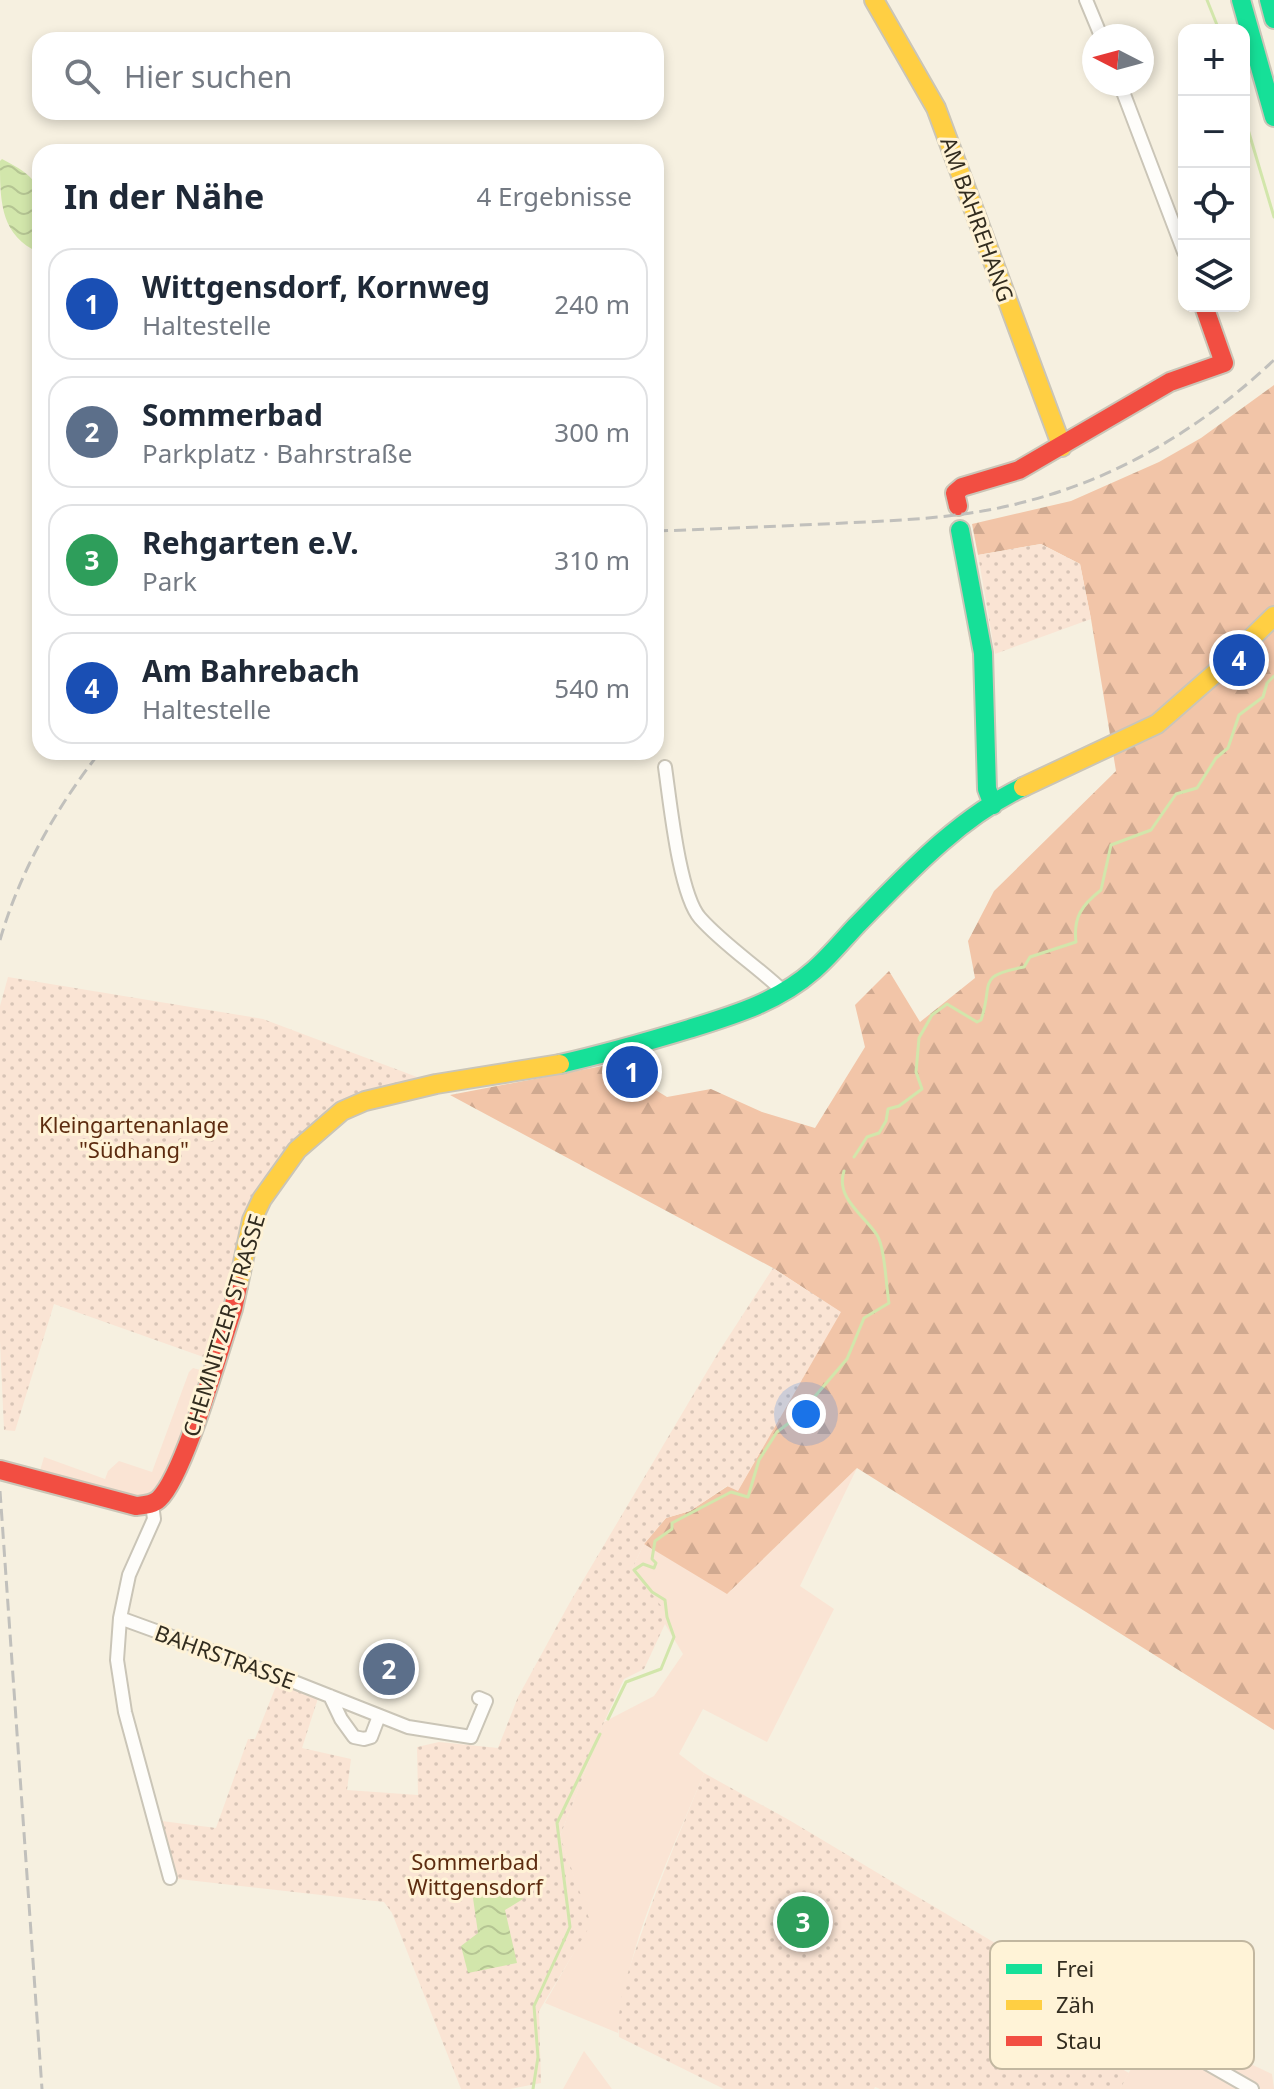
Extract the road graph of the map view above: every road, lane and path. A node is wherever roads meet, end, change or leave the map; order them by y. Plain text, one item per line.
1 (874, 0) edge
2 (1086, 0) edge
3 (1241, 0) edge
4 (1269, 0) edge
5 (1274, 19) edge
6 (1096, 24) edge
7 (1125, 96) edge
8 (1274, 117) edge
9 (1179, 240) edge
10 (1206, 312) edge
11 (1062, 447) junction
12 (958, 506) dead end
13 (960, 530) dead end
14 (1274, 616) edge
15 (665, 767) dead end
16 (993, 805) junction
17 (784, 992) junction
18 (0, 1470) edge
19 (152, 1504) junction
20 (120, 1618) junction
21 (330, 1696) junction
22 (479, 1698) dead end
23 (379, 1716) junction
24 (170, 1878) dead end
25 (1217, 2069) edge
26 (1252, 2089) edge

1 - 11 main road, AM BAHREHANG
2 - 6 street
3 - 8 main road
4 - 5 main road
7 - 9 street
10 - 11 main road
11 - 12 main road
13 - 16 main road
14 - 16 main road, CHEMNITZER STRASSE
15 - 17 street
16 - 17 main road, CHEMNITZER STRASSE
17 - 19 main road, CHEMNITZER STRASSE
18 - 19 main road
19 - 20 street
20 - 21 street, BAHRSTRASSE
20 - 24 street
21 - 23 street, BAHRSTRASSE
21 - 23 street
22 - 23 street, BAHRSTRASSE
25 - 26 street

